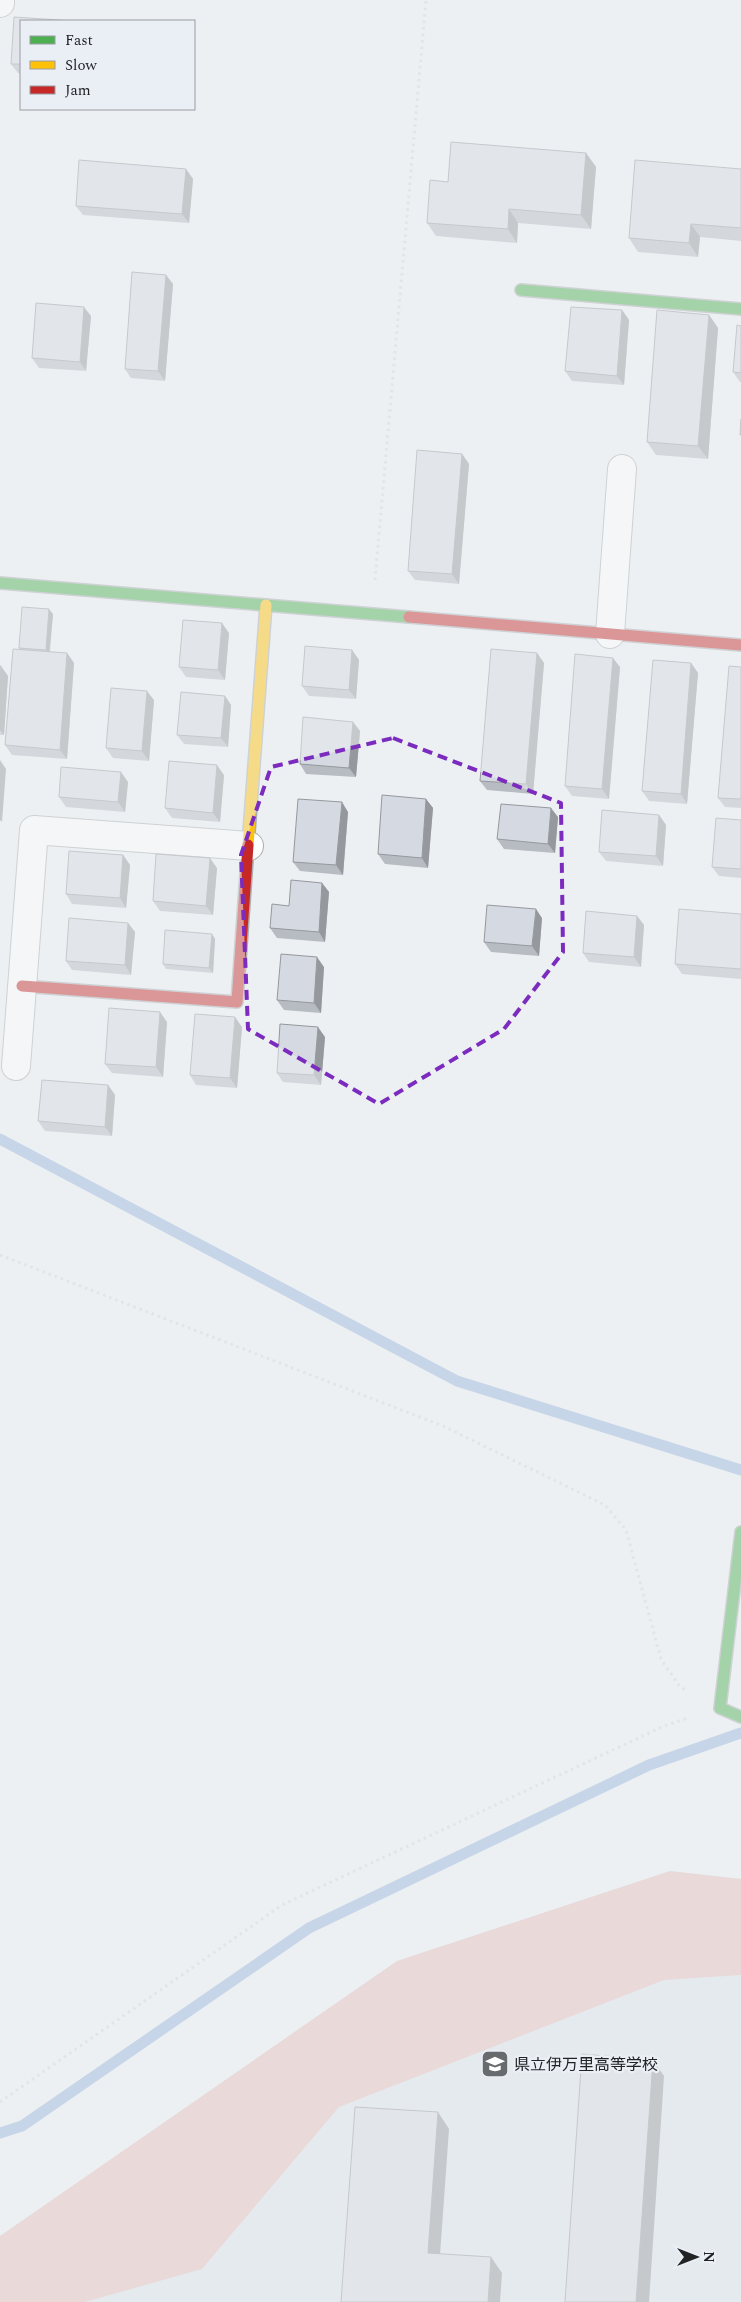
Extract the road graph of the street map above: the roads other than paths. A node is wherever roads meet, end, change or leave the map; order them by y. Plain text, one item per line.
1 (521, 290) dead end
2 (741, 309) edge
3 (622, 469) dead end
4 (0, 583) edge
5 (266, 605) junction
6 (610, 634) junction
7 (741, 645) edge
8 (248, 846) junction
9 (22, 986) junction
10 (16, 1066) dead end
11 (741, 1532) edge
12 (741, 1717) edge

1 - 2 street
3 - 6 street
4 - 5 street
5 - 6 street
5 - 8 street
6 - 7 street
8 - 9 street
8 - 9 street
9 - 10 street
11 - 12 street

